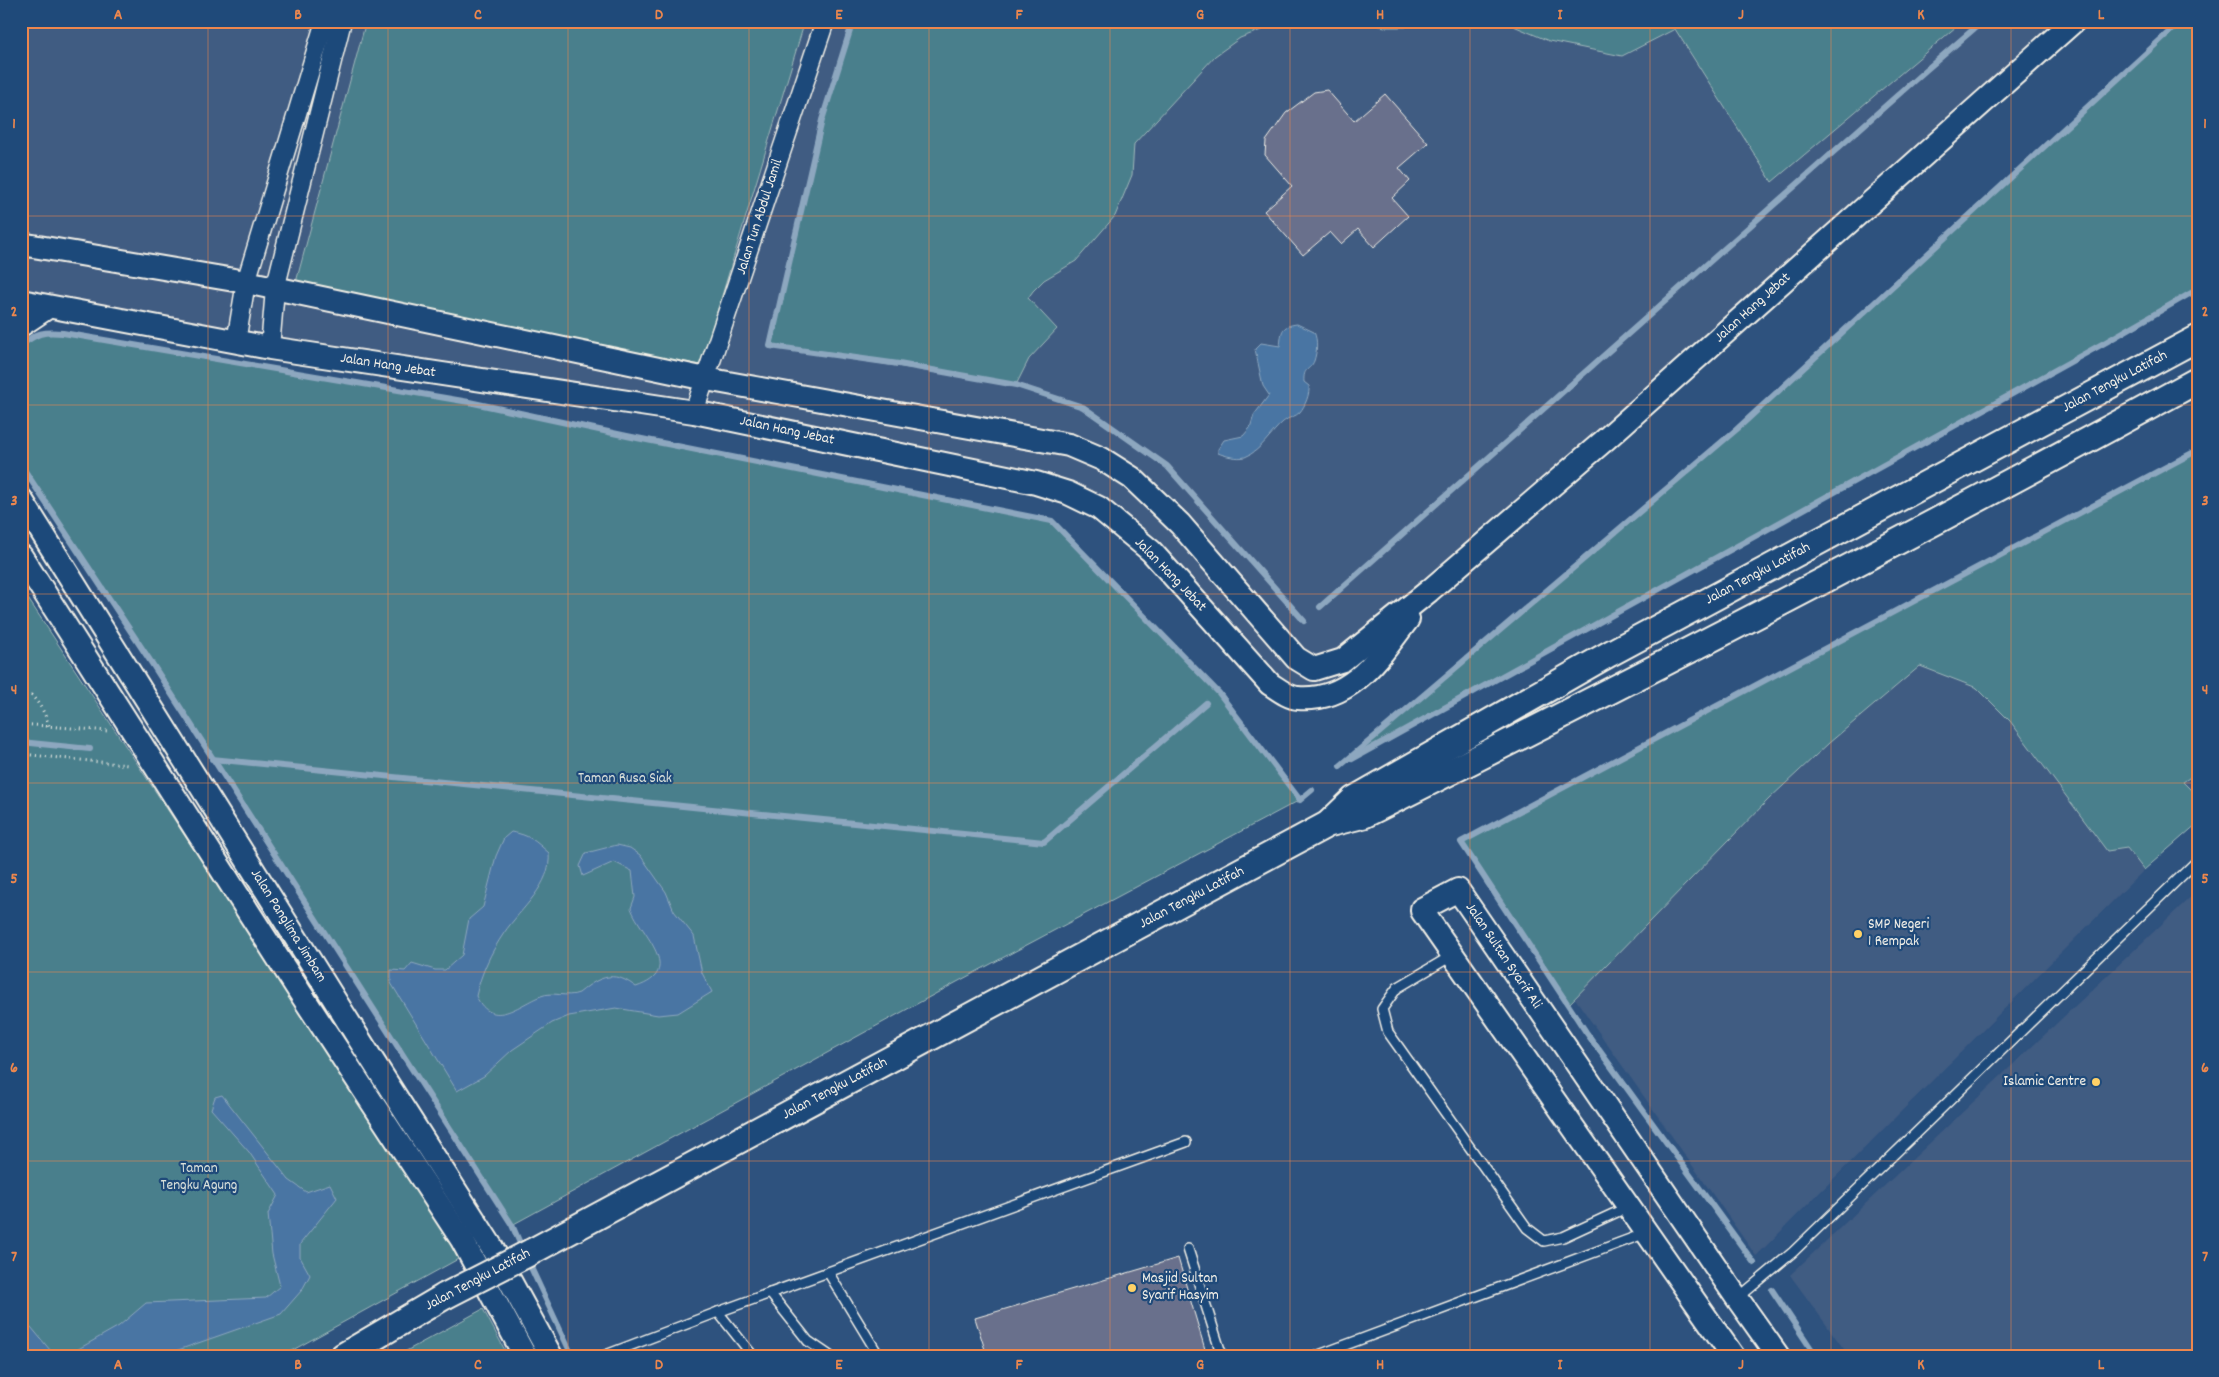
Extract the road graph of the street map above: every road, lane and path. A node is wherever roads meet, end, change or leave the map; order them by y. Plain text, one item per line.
1 (325, 21) edge
2 (342, 21) edge
3 (825, 21) edge
4 (2074, 21) edge
5 (21, 244) edge
6 (246, 282) junction
7 (275, 289) junction
8 (21, 301) edge
9 (48, 307) junction
10 (21, 326) edge
11 (2198, 338) edge
12 (236, 342) junction
13 (270, 348) junction
14 (706, 379) junction
15 (2198, 380) edge
16 (694, 412) junction
17 (21, 499) edge
18 (21, 556) edge
19 (1429, 592) junction
20 (21, 697) edge
21 (21, 724) edge
22 (49, 726) junction
23 (110, 731) dead end
24 (21, 754) edge
25 (128, 759) dead end
26 (1328, 824) junction
27 (2198, 860) edge
28 (1453, 955) junction
29 (1186, 1142) dead end
30 (1628, 1207) junction
31 (1646, 1232) junction
32 (1188, 1249) dead end
33 (828, 1272) junction
34 (770, 1293) junction
35 (1737, 1298) junction
36 (718, 1312) junction
37 (343, 1356) edge
38 (525, 1356) edge
39 (552, 1356) edge
40 (603, 1356) edge
41 (753, 1356) edge
42 (830, 1356) edge
43 (879, 1356) edge
44 (1222, 1356) edge
45 (1316, 1356) edge
46 (1732, 1356) edge
47 (1778, 1356) edge

1 - 6 street
2 - 7 street
3 - 14 street, Jalan Tun Abdul Jamil
4 - 19 street, Jalan Hang Jebat
5 - 6 street, Jalan Hang Jebat
6 - 7 street, Jalan Hang Jebat
6 - 12 street
7 - 13 street
7 - 14 street, Jalan Hang Jebat
8 - 9 street, Jalan Hang Jebat
9 - 10 street
9 - 12 street, Jalan Hang Jebat
11 - 26 main road, Jalan Tengku Latifah
12 - 13 street, Jalan Hang Jebat
13 - 16 street, Jalan Hang Jebat
14 - 16 street, Jalan Tun Abdul Jamil
14 - 19 street, Jalan Hang Jebat
15 - 26 main road, Jalan Tengku Latifah
16 - 19 street, Jalan Hang Jebat
17 - 39 street, Jalan Panglima Jimbam
18 - 38 street, Jalan Panglima Jimbam
20 - 22 path
21 - 22 path
22 - 23 path
24 - 25 path
26 - 37 main road, Jalan Tengku Latifah, bridge
27 - 35 lane
28 - 30 street, Jalan Sultan Syarif Ali
28 - 30 lane
28 - 35 street, Jalan Sultan Syarif Ali
29 - 33 lane
30 - 31 street, Jalan Sultan Syarif Ali
31 - 45 lane
31 - 46 street, Jalan Sultan Syarif Ali
32 - 44 lane
33 - 34 lane
33 - 43 lane
34 - 36 lane
34 - 42 lane
35 - 47 street, Jalan Sultan Syarif Ali
36 - 40 lane
36 - 41 lane

